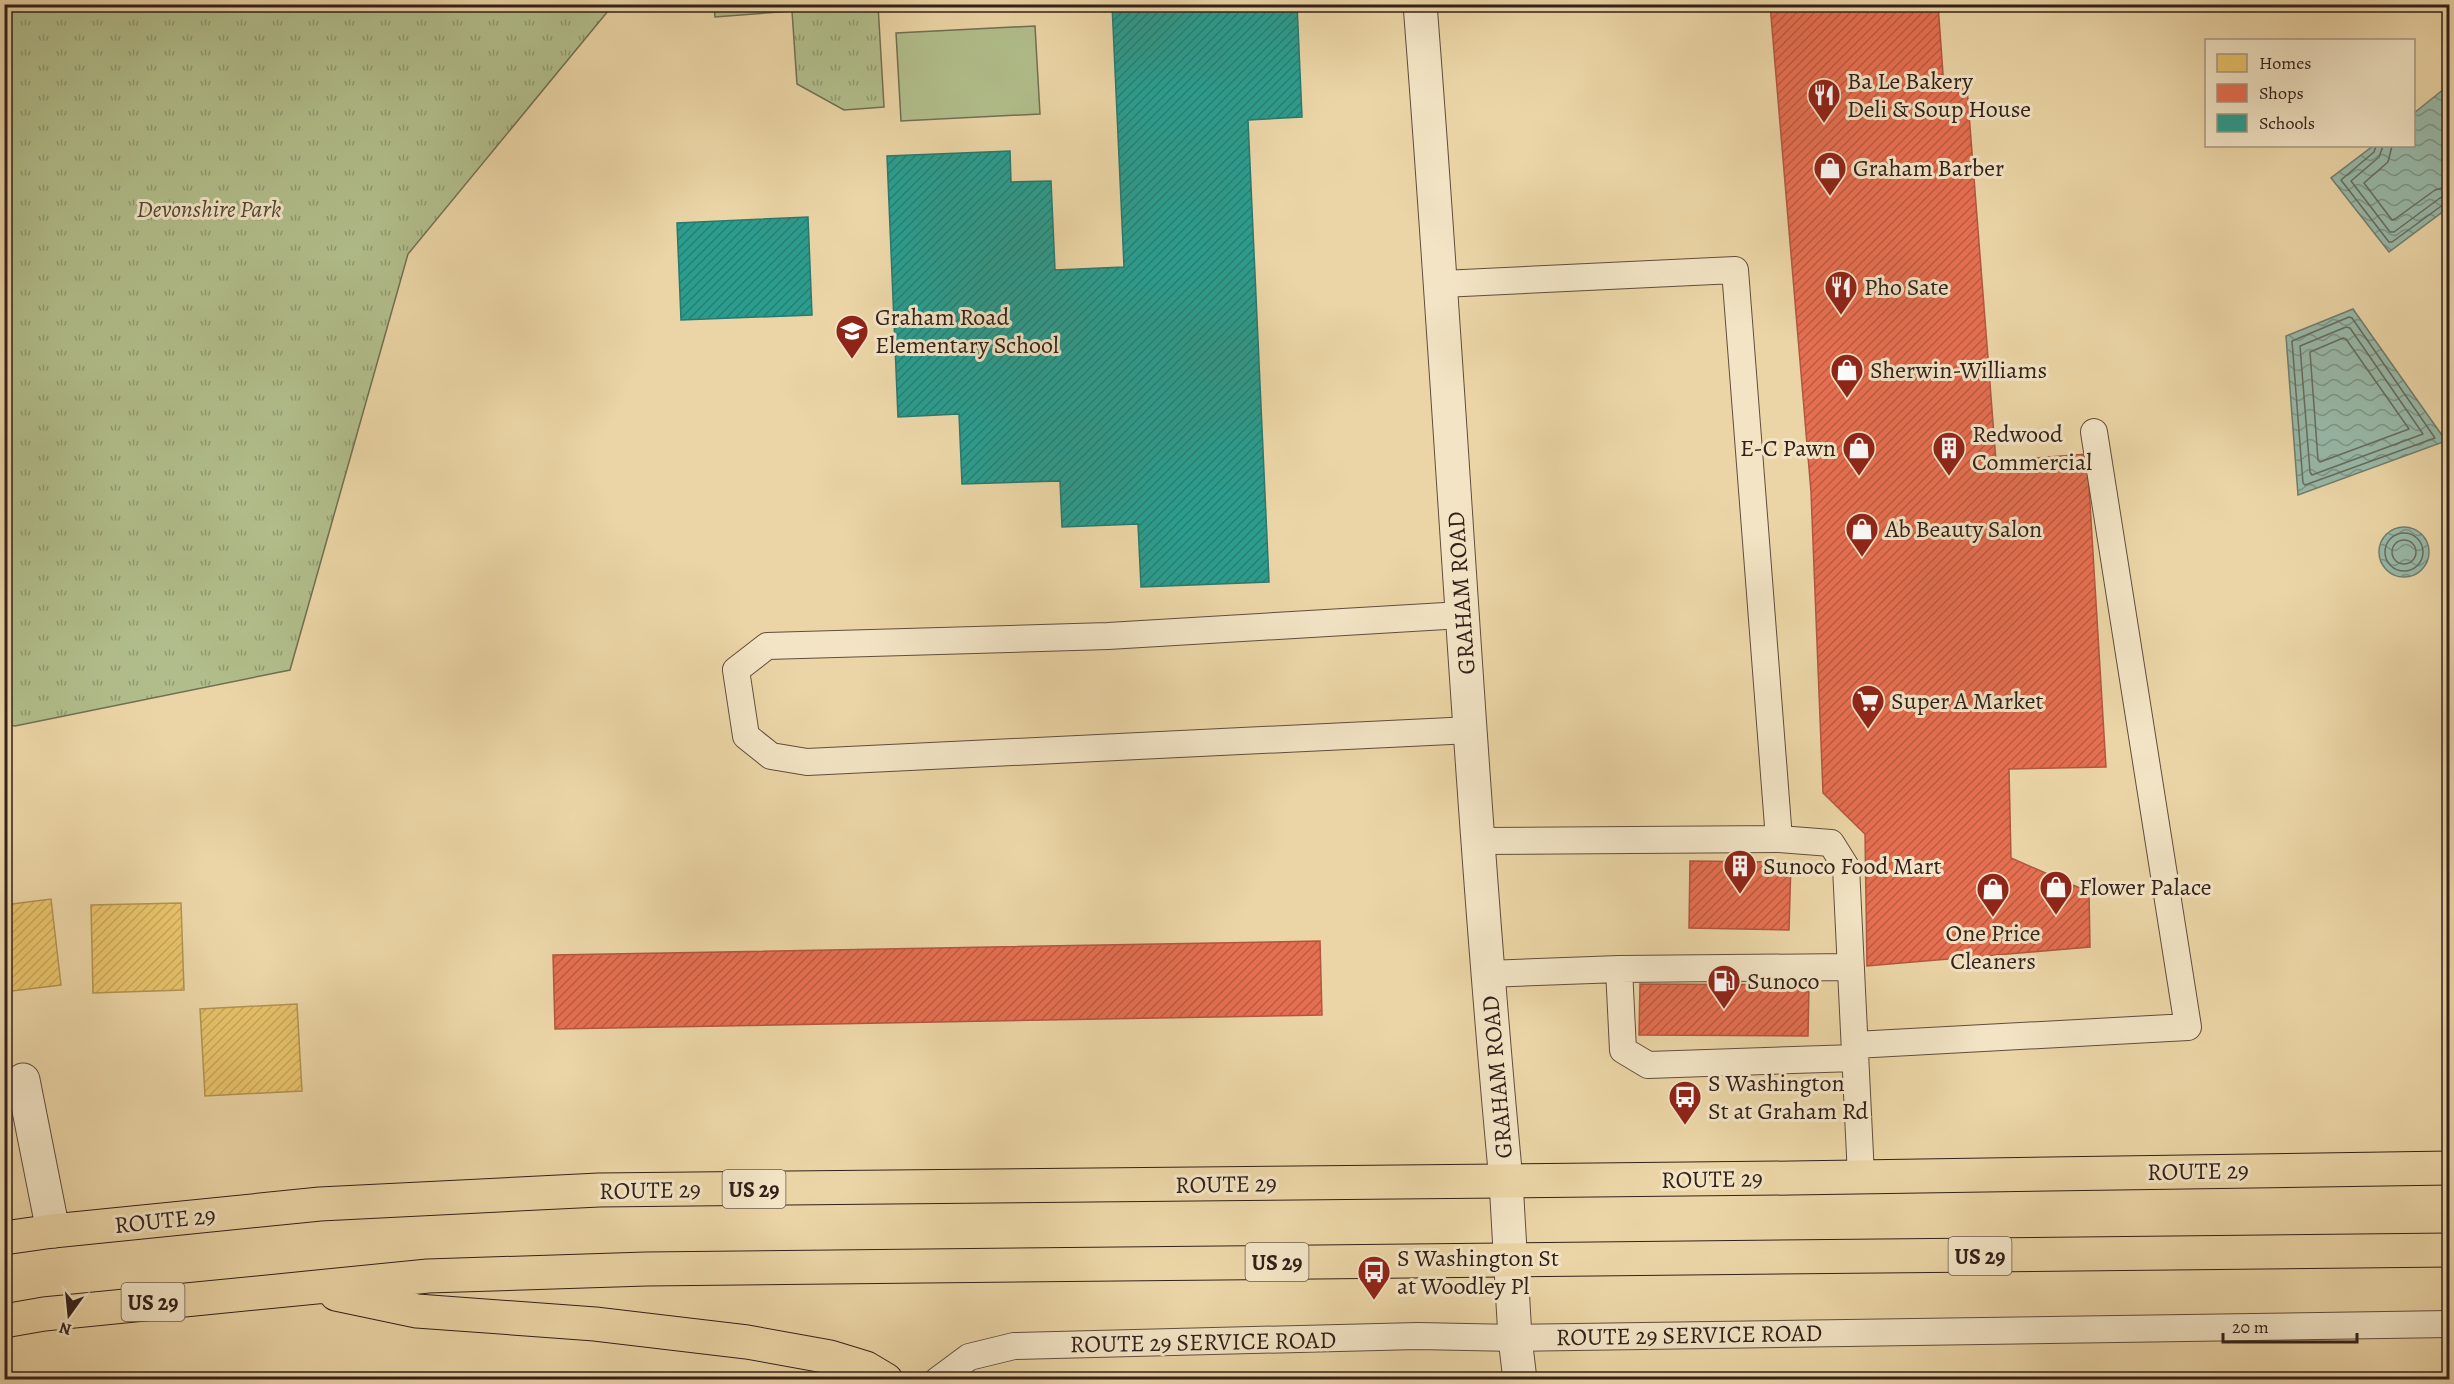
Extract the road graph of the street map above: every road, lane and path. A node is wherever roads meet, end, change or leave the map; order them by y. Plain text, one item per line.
1 (1420, 4) edge
2 (1442, 284) junction
3 (2094, 432) dead end
4 (1462, 615) junction
5 (1471, 730) junction
6 (1779, 839) junction
7 (1479, 841) junction
8 (1851, 967) junction
9 (1619, 969) junction
10 (1487, 974) junction
11 (1855, 1052) junction
12 (23, 1080) dead end
13 (2450, 1168) edge
14 (1861, 1176) junction
15 (1506, 1181) junction
16 (53, 1231) junction
17 (4, 1238) edge
18 (2450, 1250) edge
19 (1511, 1260) junction
20 (302, 1287) junction
21 (4, 1321) edge
22 (2450, 1324) edge
23 (1515, 1338) junction
24 (886, 1380) edge
25 (938, 1380) edge
26 (1520, 1380) edge

1 - 2 street, GRAHAM ROAD
2 - 4 street, GRAHAM ROAD
2 - 6 lane
3 - 11 lane
4 - 5 street, GRAHAM ROAD
4 - 5 lane
5 - 7 street, GRAHAM ROAD
6 - 7 lane
6 - 8 lane
7 - 10 street, GRAHAM ROAD
8 - 9 lane
8 - 11 lane
9 - 10 lane
9 - 11 lane
10 - 15 street, GRAHAM ROAD
11 - 14 lane
12 - 16 street
13 - 14 main road, ROUTE 29 / US 29
14 - 15 main road, ROUTE 29 / US 29
15 - 16 main road, ROUTE 29 / US 29
15 - 19 street, GRAHAM ROAD
16 - 17 main road, ROUTE 29 / US 29
18 - 19 main road, US 29
19 - 20 main road, US 29
19 - 23 street, GRAHAM ROAD
20 - 21 main road, US 29
20 - 24 main road
22 - 23 lane, ROUTE 29 SERVICE ROAD
23 - 25 lane, ROUTE 29 SERVICE ROAD
23 - 26 street, GRAHAM ROAD

